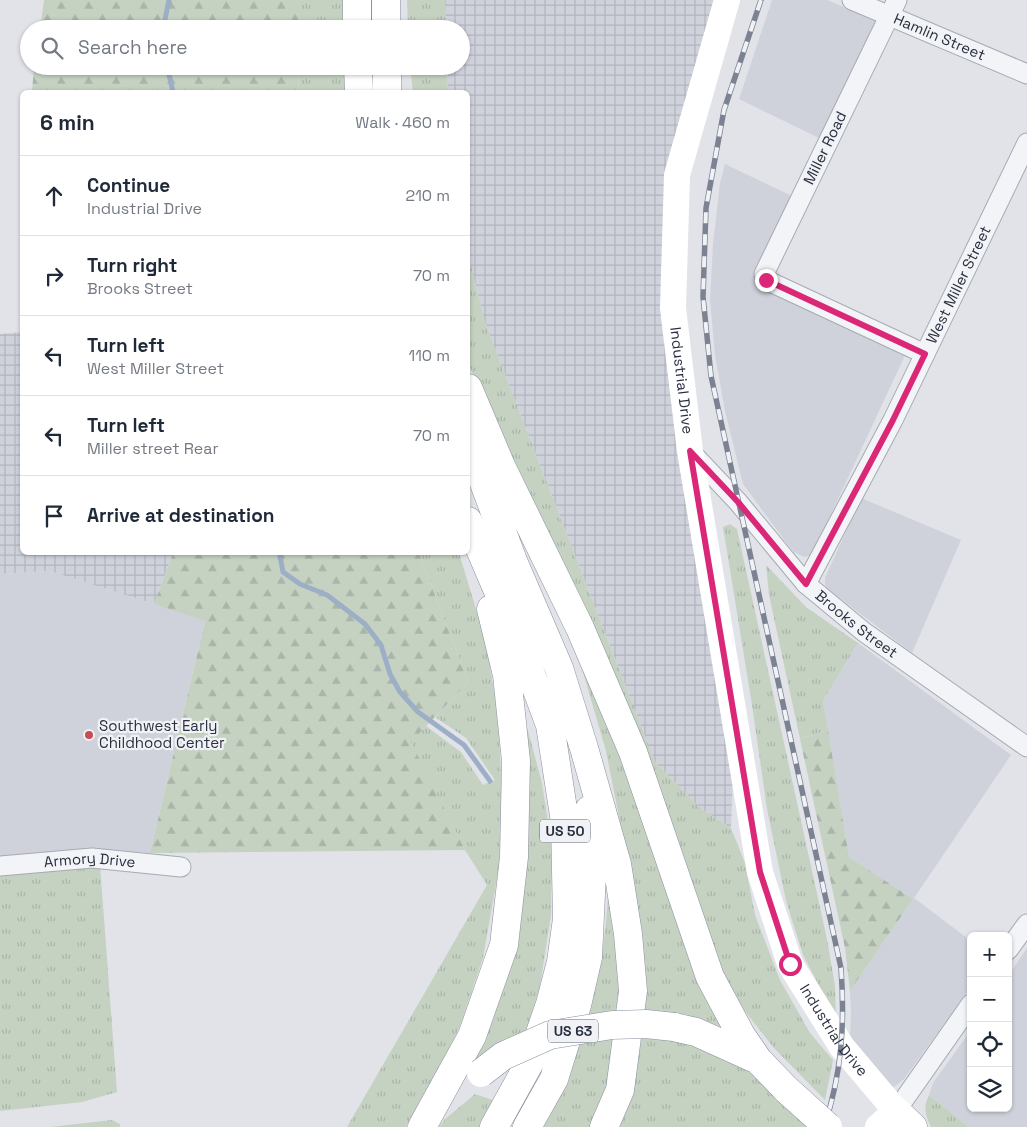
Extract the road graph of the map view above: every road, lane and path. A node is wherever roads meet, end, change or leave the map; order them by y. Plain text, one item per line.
1 (357, 0) edge
2 (386, 0) edge
3 (727, 0) edge
4 (852, 0) edge
5 (893, 8) edge
6 (358, 20) edge
7 (386, 20) edge
8 (1027, 74) edge
9 (358, 75) edge
10 (387, 75) edge
11 (359, 90) edge
12 (387, 90) edge
13 (1027, 143) edge
14 (925, 354) junction
15 (470, 393) edge
16 (470, 445) edge
17 (690, 451) junction
18 (471, 529) edge
19 (806, 584) junction
20 (1027, 747) edge
21 (584, 748) junction
22 (0, 866) edge
23 (180, 867) dead end
24 (1027, 924) edge
25 (1012, 945) edge
26 (967, 1010) edge
27 (758, 1060) junction
28 (894, 1123) edge
29 (422, 1126) edge
30 (494, 1127) edge
31 (527, 1127) edge
32 (604, 1127) edge
33 (828, 1127) edge

1 - 6 highway
2 - 7 highway
3 - 17 main road, Industrial Drive
4 - 5 street, Hamlin Street
5 - 8 street, Hamlin Street
5 - 14 street, Miller Road
9 - 11 highway
10 - 12 highway
13 - 14 street, West Miller Street
14 - 19 street, West Miller Street
15 - 27 highway
16 - 21 highway, US 50
17 - 19 street, Brooks Street
17 - 28 main road, Industrial Drive
18 - 29 highway
18 - 30 highway, US 50
19 - 20 street, Brooks Street
21 - 31 highway, US 50
21 - 32 highway
22 - 23 street, Armory Drive
24 - 25 street
26 - 28 street
27 - 29 highway, US 63, bridge
27 - 33 highway, US 63, bridge

